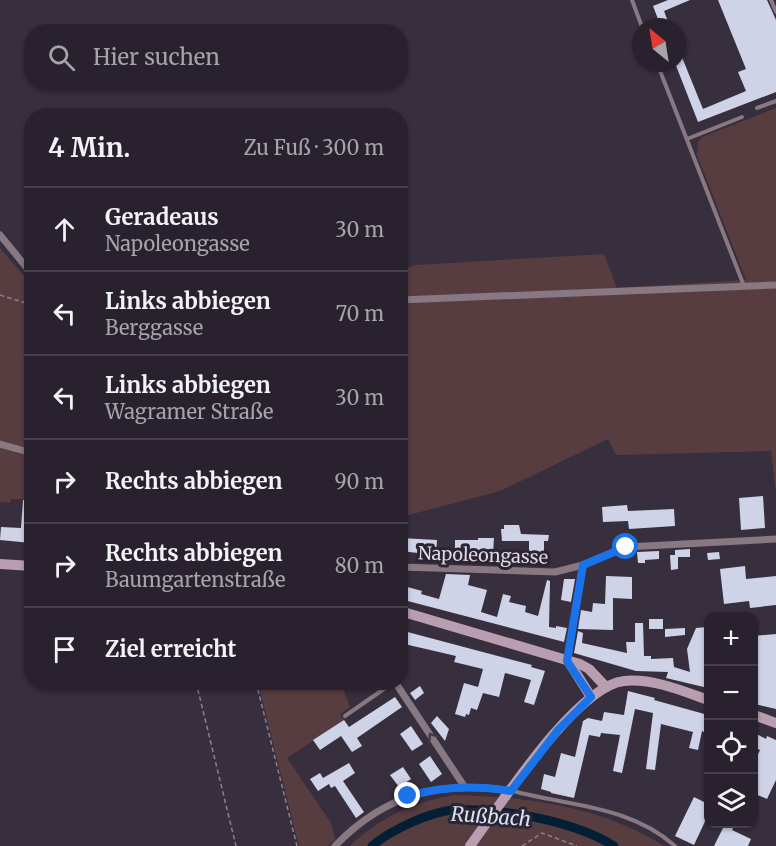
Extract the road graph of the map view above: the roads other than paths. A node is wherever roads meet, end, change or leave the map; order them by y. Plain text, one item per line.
1 (632, 0) edge
2 (771, 0) edge
3 (776, 12) edge
4 (639, 18) edge
5 (661, 72) edge
6 (776, 101) edge
7 (757, 108) dead end
8 (742, 117) dead end
9 (687, 139) junction
10 (0, 235) edge
11 (24, 264) edge
12 (776, 285) edge
13 (745, 287) junction
14 (408, 300) edge
15 (0, 444) edge
16 (24, 451) edge
17 (776, 539) edge
18 (0, 564) edge
19 (583, 565) junction
20 (24, 566) edge
21 (408, 567) edge
22 (408, 613) edge
23 (568, 661) junction
24 (606, 687) junction
25 (383, 690) edge
26 (400, 690) edge
27 (591, 697) junction
28 (704, 699) edge
29 (345, 716) dead end
30 (758, 717) edge
31 (776, 723) edge
32 (464, 786) junction
33 (511, 791) junction
34 (335, 846) edge
35 (470, 846) edge
36 (675, 846) edge

1 - 4 lane
2 - 3 lane
5 - 9 lane
6 - 7 lane
8 - 9 lane
9 - 13 lane
10 - 11 street
12 - 13 street
13 - 14 street
15 - 16 street
17 - 19 street, Napoleongasse
18 - 20 main road
19 - 21 street, Napoleongasse
19 - 23 street
22 - 23 main road
23 - 24 main road
23 - 27 main road
24 - 27 main road
24 - 28 main road
25 - 29 lane
32 -> 26 street
27 - 33 main road
30 - 31 main road
32 - 33 street
32 - 34 street
33 - 35 main road
33 - 36 lane

